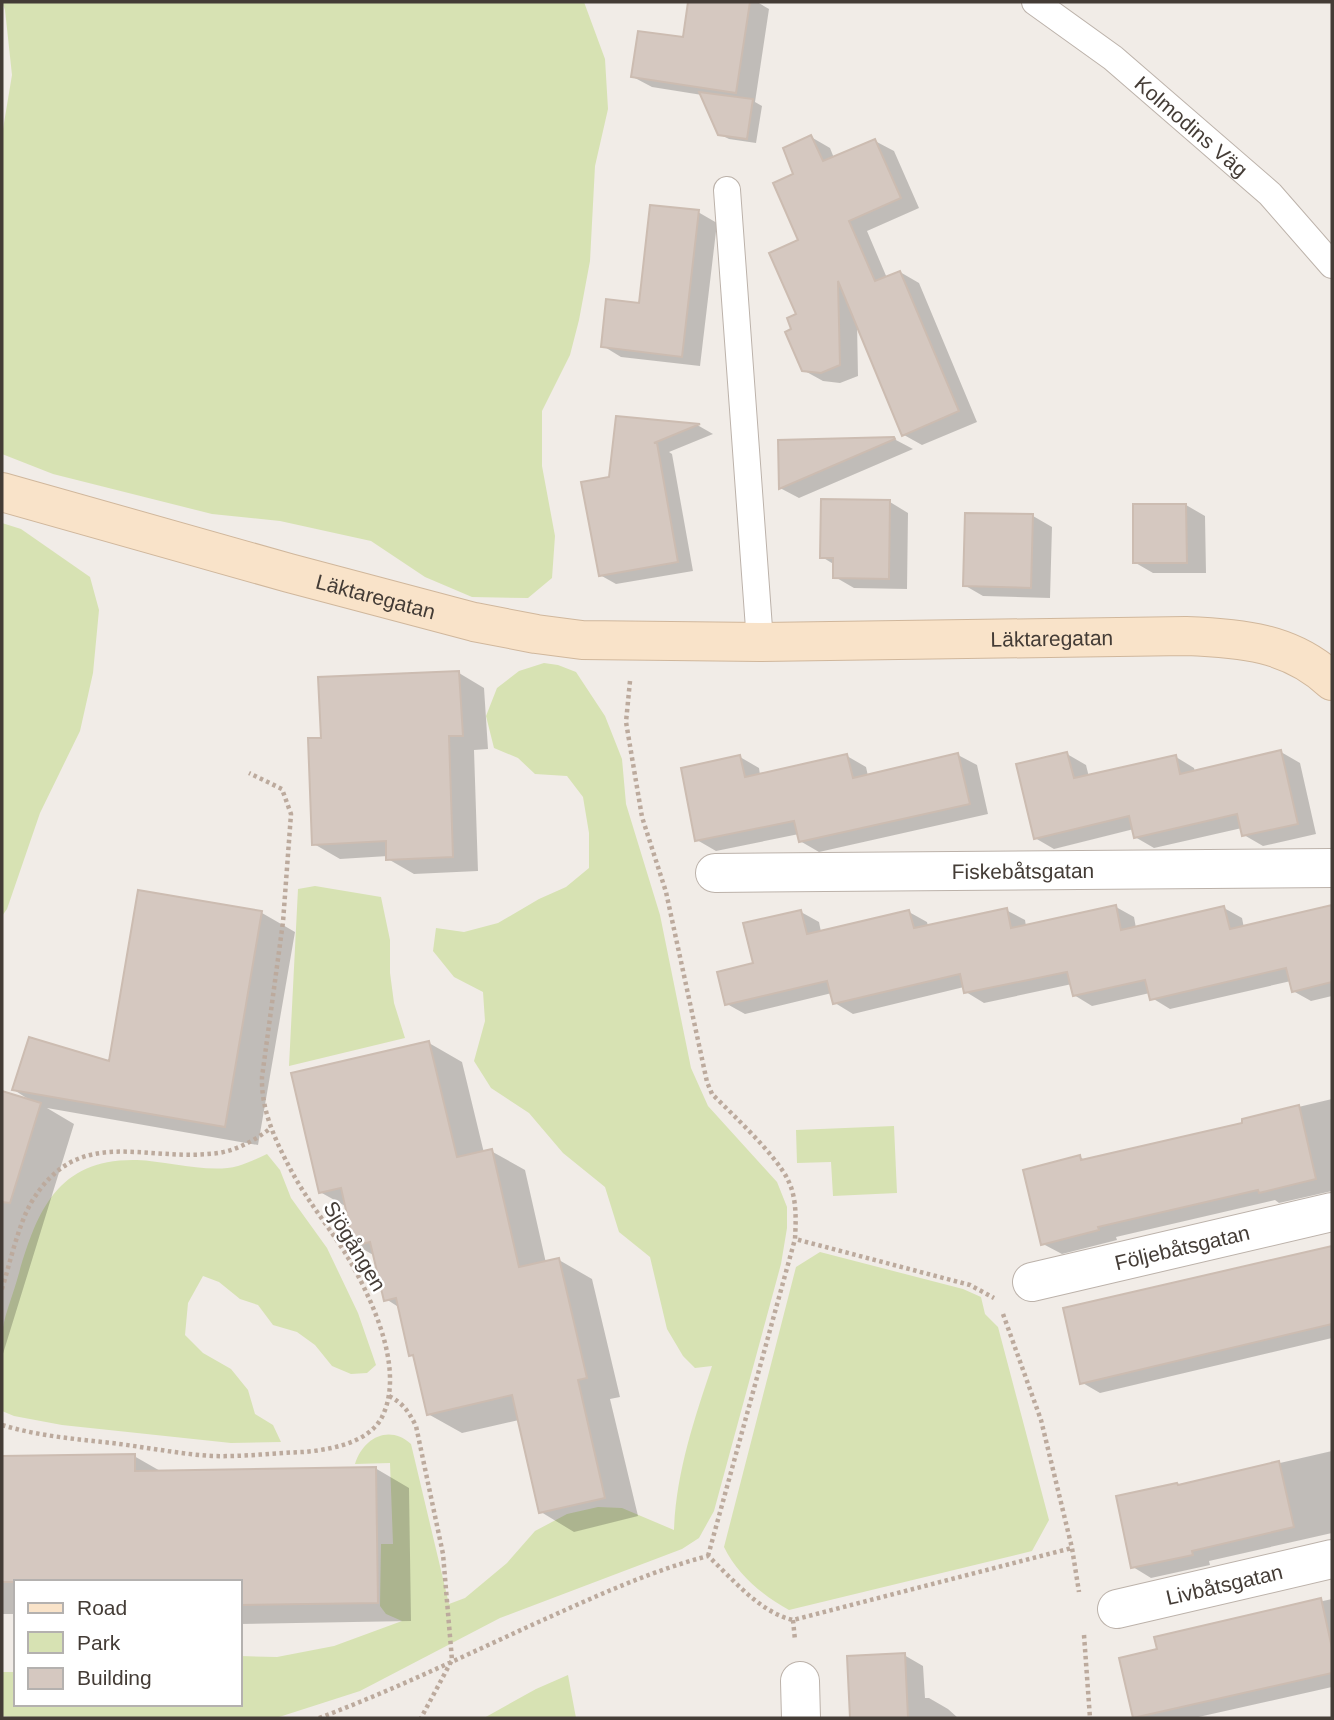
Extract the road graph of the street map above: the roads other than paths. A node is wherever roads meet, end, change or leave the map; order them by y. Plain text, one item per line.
1 (1035, 2) edge
2 (727, 190) dead end
3 (1332, 265) edge
4 (2, 492) edge
5 (760, 642) junction
6 (1332, 681) edge
7 (1332, 868) edge
8 (715, 873) dead end
9 (1332, 1212) edge
10 (1032, 1282) dead end
11 (1332, 1559) edge
12 (1117, 1609) dead end

1 - 3 lane, Kolmodins Väg
2 - 5 lane
4 - 5 street, Läktaregatan
5 - 6 street, Läktaregatan
7 - 8 street, Fiskebåtsgatan
9 - 10 street, Följebåtsgatan
11 - 12 street, Livbåtsgatan

